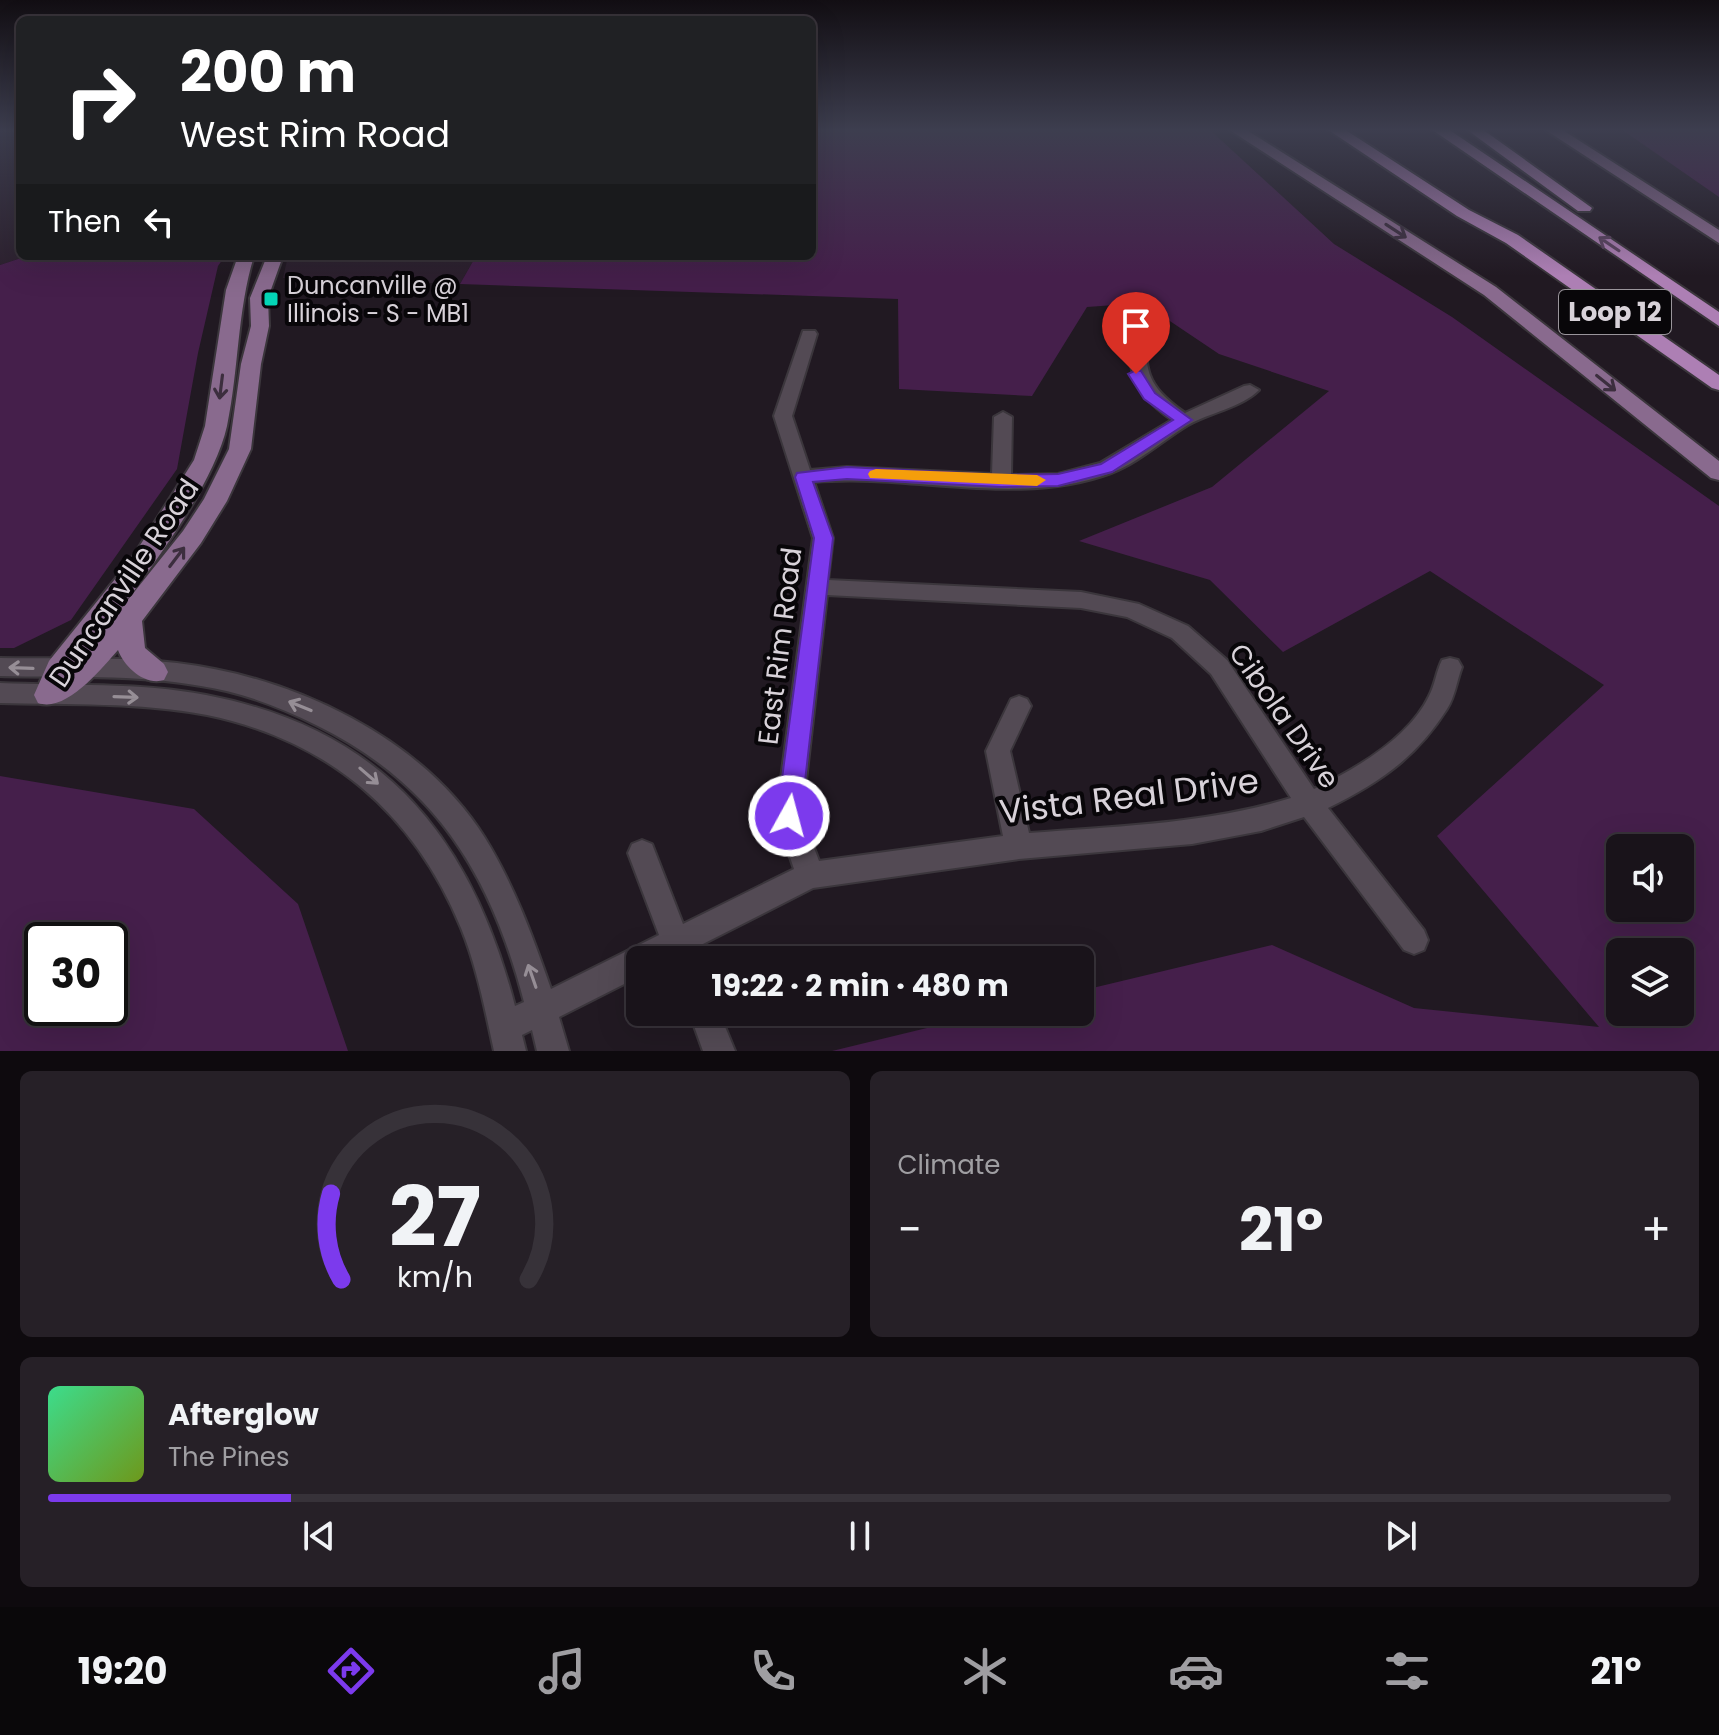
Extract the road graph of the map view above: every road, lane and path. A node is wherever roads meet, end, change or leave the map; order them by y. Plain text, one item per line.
1 (1312, 178) edge
2 (1409, 178) edge
3 (1431, 178) edge
4 (1510, 178) edge
5 (1541, 178) edge
6 (1629, 178) edge
7 (1719, 238) edge
8 (1512, 239) junction
9 (245, 260) edge
10 (273, 260) edge
11 (1719, 305) edge
12 (1139, 320) dead end
13 (1719, 320) edge
14 (260, 326) junction
15 (230, 332) junction
16 (809, 334) dead end
17 (1719, 384) edge
18 (1250, 390) dead end
19 (1003, 417) dead end
20 (1184, 420) junction
21 (232, 466) junction
22 (198, 471) junction
23 (1719, 473) edge
24 (803, 477) junction
25 (1001, 481) junction
26 (817, 587) junction
27 (129, 619) junction
28 (0, 667) edge
29 (1450, 667) dead end
30 (72, 669) junction
31 (154, 672) junction
32 (0, 693) edge
33 (48, 695) junction
34 (1019, 706) dead end
35 (1309, 804) junction
36 (1019, 846) junction
37 (642, 853) dead end
38 (810, 875) junction
39 (1414, 940) dead end
40 (678, 946) edge
41 (688, 946) edge
42 (626, 967) edge
43 (543, 1009) junction
44 (709, 1026) edge
45 (507, 1040) edge
46 (553, 1051) edge
47 (719, 1051) edge

1 -> 23 main road
2 - 8 highway, Loop 12
3 - 8 highway
13 -> 4 highway, Loop 12
5 - 11 highway
6 - 7 main road
8 - 17 highway, Loop 12
9 - 15 main road, Duncanville Road
10 - 14 main road, Duncanville Road
12 - 20 street
14 - 15 main road
14 - 21 main road, Duncanville Road
15 -> 22 main road, Duncanville Road
16 - 24 street, East Rim Road
18 - 20 street
19 - 25 street
20 - 25 street
21 - 22 main road
27 -> 21 main road, Duncanville Road
22 - 30 main road, Duncanville Road
24 - 25 street
24 - 26 street, East Rim Road
26 - 35 street, Cibola Drive
26 - 38 street, East Rim Road
27 - 30 main road, Duncanville Road
27 - 31 main road
30 -> 28 street
29 - 35 street, Vista Real Drive
30 - 31 street
30 - 33 main road, Duncanville Road
43 -> 31 street
32 - 33 street
33 -> 45 street
34 - 36 street
35 - 36 street, Vista Real Drive
35 - 39 street, Cibola Drive
36 - 38 street, Vista Real Drive
37 - 40 street
38 - 41 street, Vista Real Drive
42 - 43 street, Vista Real Drive
43 - 45 street, Vista Real Drive
43 - 46 street
44 - 47 street

